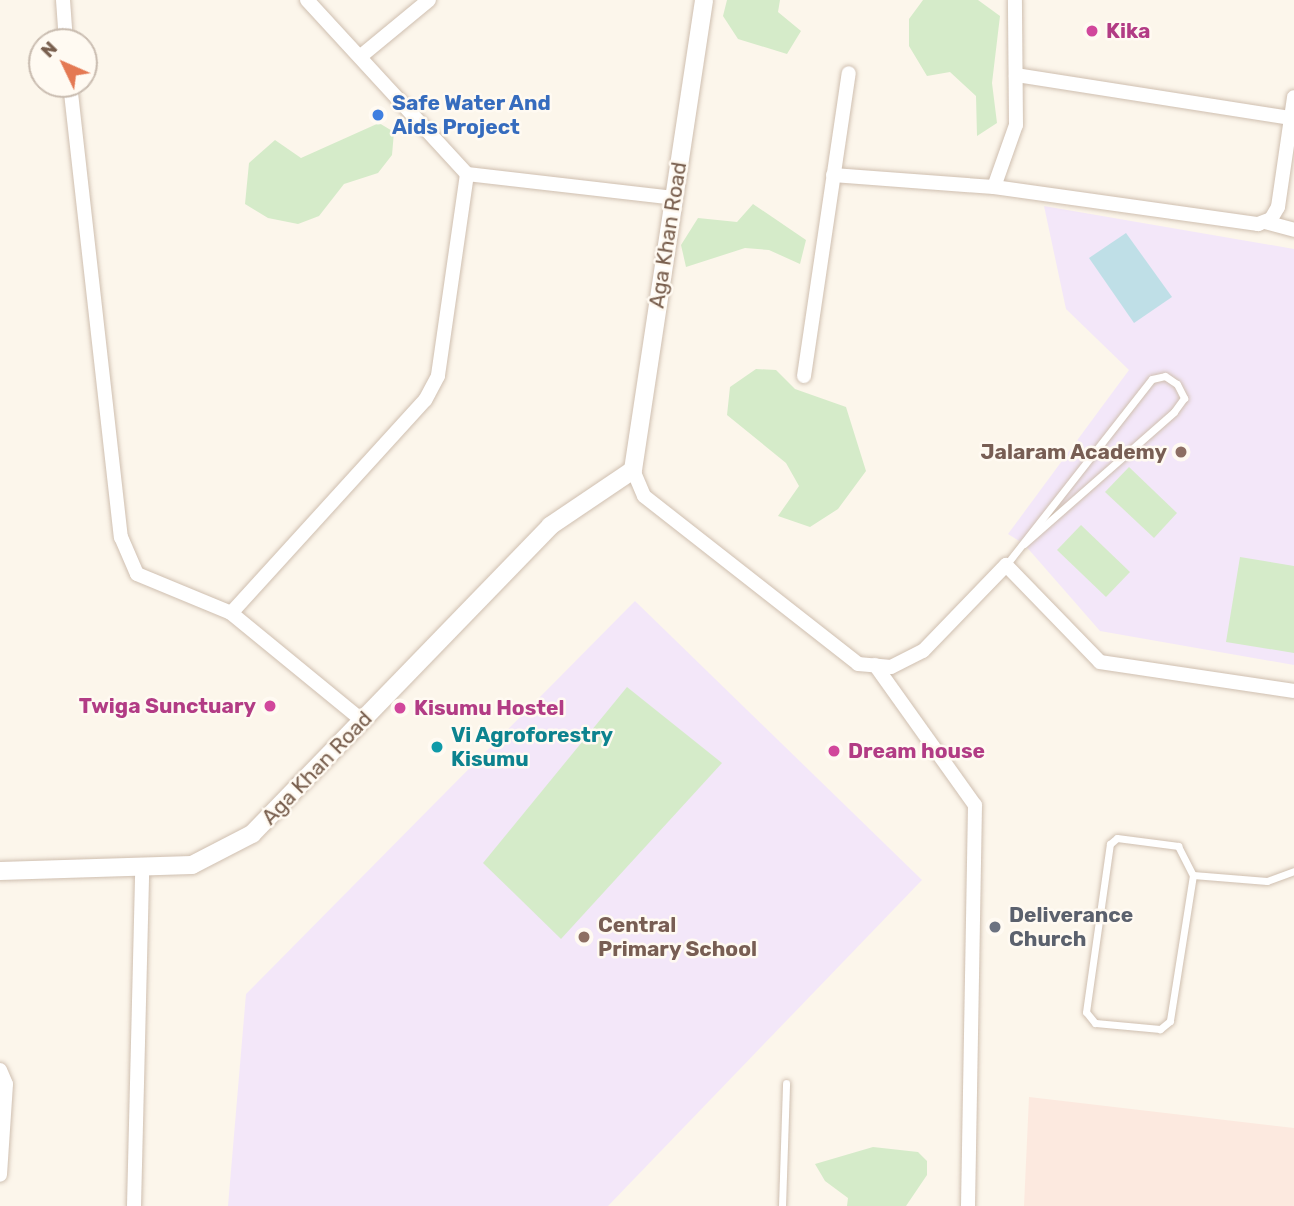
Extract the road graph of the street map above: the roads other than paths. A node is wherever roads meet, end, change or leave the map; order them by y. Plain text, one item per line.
1 (63, 0) edge
2 (307, 0) edge
3 (429, 0) edge
4 (704, 0) edge
5 (1015, 0) edge
6 (65, 28) edge
7 (360, 56) junction
8 (849, 73) dead end
9 (1016, 75) junction
10 (1294, 97) edge
11 (72, 98) edge
12 (1291, 118) junction
13 (467, 174) junction
14 (833, 175) junction
15 (994, 187) junction
16 (674, 198) junction
17 (1265, 222) junction
18 (1294, 230) edge
19 (804, 376) dead end
20 (633, 470) junction
21 (1024, 544) junction
22 (1006, 565) junction
23 (231, 613) junction
24 (875, 665) junction
25 (1294, 691) edge
26 (363, 721) junction
27 (142, 870) junction
28 (0, 871) edge
29 (1294, 871) edge
30 (1193, 875) junction
31 (0, 1070) edge
32 (786, 1083) dead end
33 (0, 1175) edge
34 (134, 1206) edge
35 (782, 1206) edge
36 (968, 1206) edge

1 - 6 street
2 - 7 street
3 - 7 street
4 - 16 street, Aga Khan Road
5 - 9 street
7 - 13 street
8 - 14 street
9 - 12 street
9 - 15 street
10 - 12 street
11 - 23 street
12 - 17 street
13 - 16 street
13 - 23 street
14 - 15 street
14 - 19 street
15 - 17 street
16 - 20 street, Aga Khan Road
17 - 18 street
20 - 24 street
20 - 26 street, Aga Khan Road
21 - 21 lane
21 - 22 lane
22 - 24 street
22 - 25 street
23 - 26 street
24 - 36 street
26 - 27 street, Aga Khan Road
27 - 28 street, Aga Khan Road
27 - 34 street
29 - 30 lane
30 - 30 lane
31 - 33 street
32 - 35 lane

